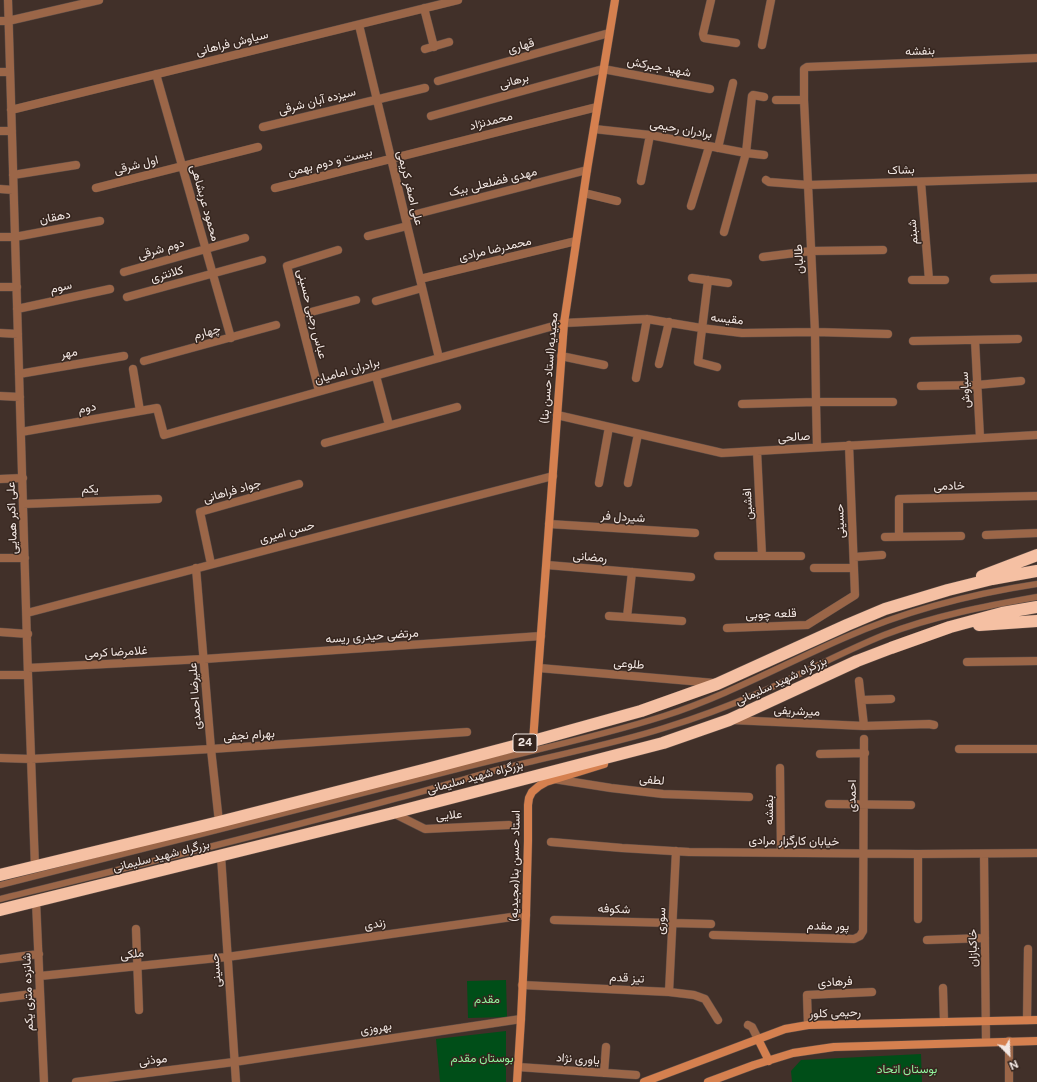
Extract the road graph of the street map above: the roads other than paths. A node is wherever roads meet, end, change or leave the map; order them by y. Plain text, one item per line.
1 (8, 0) edge
2 (99, 0) edge
3 (458, 0) edge
4 (615, 0) edge
5 (711, 0) edge
6 (771, 0) edge
7 (424, 8) junction
8 (4, 21) edge
9 (359, 24) junction
10 (609, 33) junction
11 (449, 42) dead end
12 (736, 43) dead end
13 (762, 45) dead end
14 (434, 47) junction
15 (424, 49) dead end
16 (1037, 58) edge
17 (603, 69) junction
18 (804, 69) joint
19 (0, 72) edge
20 (10, 72) junction
21 (156, 74) junction
22 (438, 82) dead end
23 (733, 83) dead end
24 (425, 88) dead end
25 (710, 89) dead end
26 (764, 97) dead end
27 (377, 99) junction
28 (776, 100) dead end
29 (804, 100) junction
30 (597, 107) junction
31 (11, 110) junction
32 (430, 116) dead end
33 (263, 127) dead end
34 (594, 129) junction
35 (0, 131) edge
36 (12, 131) junction
37 (650, 136) junction
38 (258, 147) dead end
39 (709, 147) junction
40 (718, 148) junction
41 (746, 153) junction
42 (764, 155) dead end
43 (391, 159) junction
44 (76, 164) dead end
45 (182, 166) junction
46 (587, 170) junction
47 (13, 175) junction
48 (1037, 178) edge
49 (766, 180) dead end
50 (641, 181) dead end
51 (921, 182) junction
52 (808, 185) junction
53 (96, 188) dead end
54 (275, 188) dead end
55 (0, 189) edge
56 (13, 190) junction
57 (584, 193) junction
58 (617, 201) dead end
59 (691, 206) dead end
60 (405, 217) junction
61 (100, 221) dead end
62 (407, 226) junction
63 (724, 232) dead end
64 (368, 236) dead end
65 (0, 237) edge
66 (15, 237) junction
67 (245, 238) dead end
68 (576, 242) junction
69 (206, 248) junction
70 (338, 250) dead end
71 (883, 250) dead end
72 (811, 252) junction
73 (763, 257) dead end
74 (262, 260) dead end
75 (124, 272) dead end
76 (213, 274) junction
77 (692, 278) dead end
78 (1037, 278) edge
79 (420, 279) junction
80 (994, 279) dead end
81 (708, 280) junction
82 (912, 280) dead end
83 (929, 280) junction
84 (944, 280) dead end
85 (728, 283) dead end
86 (0, 287) edge
87 (16, 287) junction
88 (422, 288) junction
89 (110, 289) dead end
90 (127, 297) dead end
91 (356, 300) dead end
92 (376, 301) dead end
93 (17, 309) junction
94 (300, 315) junction
95 (647, 319) junction
96 (669, 322) junction
97 (564, 323) junction
98 (276, 325) dead end
99 (702, 328) junction
100 (815, 332) junction
101 (0, 333) edge
102 (18, 334) junction
103 (888, 334) dead end
104 (231, 338) junction
105 (1018, 339) dead end
106 (975, 340) junction
107 (913, 341) dead end
108 (124, 356) dead end
109 (561, 356) junction
110 (439, 358) junction
111 (144, 361) dead end
112 (659, 364) dead end
113 (604, 365) dead end
114 (717, 367) dead end
115 (133, 369) dead end
116 (19, 374) junction
117 (376, 376) junction
118 (636, 378) dead end
119 (1021, 381) dead end
120 (977, 385) junction
121 (921, 386) dead end
122 (319, 392) junction
123 (0, 396) edge
124 (20, 397) junction
125 (816, 402) junction
126 (893, 402) dead end
127 (742, 404) dead end
128 (457, 407) dead end
129 (157, 408) joint
130 (140, 411) junction
131 (557, 415) junction
132 (389, 426) junction
133 (609, 427) junction
134 (21, 432) junction
135 (638, 434) junction
136 (1037, 435) edge
137 (980, 438) junction
138 (325, 443) dead end
139 (850, 445) junction
140 (817, 448) junction
141 (757, 451) junction
142 (553, 476) junction
143 (23, 478) junction
144 (0, 479) edge
145 (599, 482) dead end
146 (628, 483) dead end
147 (299, 484) dead end
148 (1037, 496) edge
149 (158, 499) dead end
150 (24, 504) junction
151 (549, 524) junction
152 (695, 533) dead end
153 (1037, 533) edge
154 (961, 536) dead end
155 (986, 536) dead end
156 (885, 537) dead end
157 (899, 537) junction
158 (882, 555) dead end
159 (1037, 555) edge
160 (718, 556) dead end
161 (762, 556) junction
162 (801, 556) dead end
163 (854, 557) junction
164 (0, 558) edge
165 (25, 558) junction
166 (211, 564) junction
167 (546, 565) junction
168 (196, 568) junction
169 (814, 568) dead end
170 (854, 568) junction
171 (632, 572) junction
172 (1037, 572) edge
173 (691, 577) dead end
174 (1037, 584) edge
175 (948, 590) junction
176 (855, 595) joint
177 (1037, 597) edge
178 (1037, 607) edge
179 (27, 613) junction
180 (609, 616) dead end
181 (627, 617) junction
182 (682, 621) dead end
183 (1037, 621) edge
184 (950, 627) junction
185 (727, 628) dead end
186 (0, 632) edge
187 (28, 634) junction
188 (542, 636) junction
189 (204, 659) junction
190 (967, 662) dead end
191 (1037, 662) edge
192 (539, 668) junction
193 (28, 672) junction
194 (0, 675) edge
195 (859, 681) dead end
196 (717, 684) junction
197 (892, 699) dead end
198 (862, 700) junction
199 (729, 720) junction
200 (934, 725) dead end
201 (864, 726) junction
202 (467, 732) dead end
203 (864, 739) dead end
204 (533, 741) junction
205 (663, 743) junction
206 (211, 749) junction
207 (959, 749) dead end
208 (1037, 749) edge
209 (865, 753) junction
210 (820, 754) dead end
211 (0, 758) edge
212 (31, 759) junction
213 (780, 768) dead end
214 (554, 779) junction
215 (749, 797) dead end
216 (829, 804) dead end
217 (864, 805) junction
218 (911, 805) dead end
219 (393, 813) junction
220 (219, 822) junction
221 (509, 825) dead end
222 (552, 842) dead end
223 (676, 851) junction
224 (781, 852) junction
225 (863, 853) junction
226 (1037, 853) edge
227 (918, 854) junction
228 (984, 854) junction
229 (221, 856) junction
230 (35, 867) junction
231 (0, 875) edge
232 (0, 885) edge
233 (0, 899) edge
234 (36, 901) junction
235 (0, 910) edge
236 (526, 915) junction
237 (918, 919) dead end
238 (554, 920) dead end
239 (673, 923) junction
240 (711, 924) dead end
241 (136, 929) dead end
242 (713, 935) dead end
243 (984, 938) junction
244 (927, 940) dead end
245 (1028, 949) dead end
246 (39, 954) junction
247 (227, 957) junction
248 (0, 959) edge
249 (137, 966) junction
250 (40, 976) junction
251 (522, 984) junction
252 (942, 988) dead end
253 (669, 992) junction
254 (872, 992) dead end
255 (40, 993) junction
256 (0, 998) edge
257 (139, 1010) dead end
258 (521, 1019) junction
259 (718, 1020) dead end
260 (1027, 1020) junction
261 (1037, 1020) edge
262 (944, 1022) junction
263 (987, 1022) junction
264 (748, 1025) dead end
265 (808, 1026) junction
266 (758, 1039) junction
267 (1037, 1040) edge
268 (1009, 1041) junction
269 (986, 1042) junction
270 (606, 1047) dead end
271 (769, 1061) junction
272 (234, 1062) junction
273 (518, 1067) junction
274 (604, 1073) junction
275 (636, 1075) dead end
276 (44, 1082) edge
277 (76, 1082) edge
278 (236, 1082) edge
279 (517, 1082) edge
280 (644, 1082) edge
281 (708, 1082) edge
282 (1009, 1082) edge

1 - 8 street, علی اکبر همایی
2 - 8 street
3 - 7 street, سیاوش فراهانی
4 - 10 main road, مجیدیه(استاد حسن بنا)
5 - 12 street
6 - 13 street
7 - 9 street, سیاوش فراهانی
7 - 14 street
8 - 20 street, علی اکبر همایی
9 - 21 street, سیاوش فراهانی
9 - 27 street, علی اصغر کریمی
10 - 17 main road, مجیدیه(استاد حسن بنا)
10 - 22 street, قهاری
11 - 14 street
14 - 15 street
16 - 18 street, بنفشه
17 - 25 street, شهید جبرکش
17 - 30 main road, مجیدیه(استاد حسن بنا)
17 - 32 street, برهانی
18 - 29 street, طالبان
19 - 20 street
20 - 31 street, علی اکبر همایی
21 - 31 street, سیاوش فراهانی
21 - 45 street, محمود عربشاهی
23 - 40 street
24 - 27 street, سیزده آبان شرقی
26 - 41 street
27 - 33 street, سیزده آبان شرقی
27 - 43 street, علی اصغر کریمی
28 - 29 street
29 - 52 street, طالبان
30 - 34 main road, مجیدیه(استاد حسن بنا)
30 - 43 street, محمدنژاد
31 - 36 street, علی اکبر همایی
34 - 37 street, برادران رحیمی
34 - 46 main road, مجیدیه(استاد حسن بنا)
35 - 36 street
36 - 47 street, علی اکبر همایی
37 - 39 street, برادران رحیمی
37 - 50 street
38 - 45 street, اول شرقی
39 - 40 street, برادران رحیمی
39 - 59 street
40 - 41 street, برادران رحیمی
41 - 42 street, برادران رحیمی
41 - 63 street
43 - 54 street, بیست و دوم بهمن
43 - 60 street, علی اصغر کریمی
44 - 47 street
45 - 53 street, اول شرقی
45 - 69 street, محمود عربشاهی
46 - 57 main road, مجیدیه(استاد حسن بنا)
46 - 60 street, مهدی فضلعلی بیک
47 - 56 street, علی اکبر همایی
48 - 51 street, بشاک
49 - 52 street, بشاک
51 - 52 street, بشاک
51 - 83 street, شبنم
52 - 72 street, طالبان
55 - 56 street
56 - 66 street, علی اکبر همایی
57 - 58 street
57 - 68 main road, مجیدیه(استاد حسن بنا)
60 - 62 street, علی اصغر کریمی
61 - 66 street, دهقان
62 - 64 street
62 - 79 street, علی اصغر کریمی
65 - 66 street, دهقان
66 - 87 street, علی اکبر همایی
67 - 69 street, دوم شرقی
68 - 79 street, محمدرضا مرادی
68 - 97 main road, مجیدیه(استاد حسن بنا)
69 - 75 street, دوم شرقی
69 - 76 street, محمود عربشاهی
70 - 94 street, عباس رجبی حسینی
71 - 72 street
72 - 73 street
72 - 100 street, طالبان
74 - 76 street, کلانتری
76 - 90 street, کلانتری
76 - 104 street, محمود عربشاهی
77 - 81 street
78 - 80 street
79 - 88 street, علی اصغر کریمی
81 - 85 street
81 - 99 street
82 - 83 street
83 - 84 street
86 - 87 street
87 - 93 street, علی اکبر همایی
88 - 92 street
88 - 110 street, علی اصغر کریمی
89 - 93 street, سوم
91 - 94 street
93 - 102 street, علی اکبر همایی
94 - 122 street, عباس رجبی حسینی
95 - 96 street, مقیسه
95 - 97 street, مقیسه
95 - 118 street
96 - 99 street, مقیسه
96 - 112 street
97 - 109 main road, مجیدیه(استاد حسن بنا)
97 - 110 street, برادران امامیان
98 - 104 street, چهارم
99 - 100 street, مقیسه
99 - 114 street
100 - 103 street, مقیسه
100 - 125 street, طالبان
101 - 102 street
102 - 116 street, علی اکبر همایی
104 - 111 street, چهارم
105 - 106 street
106 - 107 street
106 - 120 street, سیاوش
108 - 116 street, مهر
109 - 113 street
109 - 131 main road, مجیدیه(استاد حسن بنا)
110 - 117 street, برادران امامیان
115 - 130 street
116 - 124 street, علی اکبر همایی
117 - 122 street, برادران امامیان
117 - 132 street
119 - 120 street
120 - 121 street
120 - 137 street, سیاوش
122 - 129 street, برادران امامیان
123 - 124 street
124 - 134 street, علی اکبر همایی
125 - 126 street
125 - 127 street
125 - 140 street, طالبان
128 - 132 street
129 - 130 street, دوم
130 - 134 street, دوم
131 - 133 street, صالحی
131 - 142 main road, مجیدیه(استاد حسن بنا)
132 - 138 street
133 - 135 street, صالحی
133 - 145 street
134 - 143 street, علی اکبر همایی
135 - 141 street, صالحی
135 - 146 street
136 - 137 street, صالحی
137 - 139 street, صالحی
139 - 140 street, صالحی
139 - 163 street, حسینی
140 - 141 street, صالحی
141 - 161 street, افشین
142 - 151 main road, مجیدیه(استاد حسن بنا)
142 - 166 street, حسن امیری
143 - 144 street
143 - 150 street, علی اکبر همایی
147 - 166 street, جواد فراهانی
148 - 157 street, خادمی
149 - 150 street, یکم
150 - 165 street, علی اکبر همایی
151 - 152 street, شیردل فر
151 - 167 main road, مجیدیه(استاد حسن بنا)
153 - 155 street
154 - 157 street
156 - 157 street
158 - 163 street
159 - 175 highway
160 - 161 street
161 - 162 street
163 - 170 street, حسینی
164 - 165 street
165 - 179 street, علی اکبر همایی
166 - 168 street, حسن امیری
167 - 171 street, رمضانی
167 - 188 main road, مجیدیه(استاد حسن بنا)
168 - 179 street, حسن امیری
168 - 189 street, علیرضا احمدی
169 - 170 street
170 - 176 street, حسینی
171 - 173 street, رمضانی
171 - 181 street
172 - 175 highway, 24
174 - 232 lane
175 - 196 highway, 24
176 - 185 street, قلعه چوبی
177 - 233 lane
178 - 184 highway, بزرگراه شهید سلیمانی
179 - 187 street, علی اکبر همایی
180 - 181 street
181 - 182 street
183 - 184 highway
184 - 199 highway, بزرگراه شهید سلیمانی
186 - 187 street
187 - 193 street, علی اکبر همایی
188 - 189 street, مرتضی حیدری ریسه
188 - 192 main road, مجیدیه(استاد حسن بنا)
189 - 193 street, غلامرضا کرمی
189 - 206 street, علیرضا احمدی
190 - 191 street
192 - 196 street, طلوعی
192 - 204 main road, مجیدیه(استاد حسن بنا)
193 - 194 street, غلامرضا کرمی
193 - 212 street, علی اکبر همایی
195 - 198 street
196 - 204 highway, 24
197 - 198 street
198 - 201 street
199 - 201 street, میرشریفی
199 - 205 highway, بزرگراه شهید سلیمانی
200 - 201 street, میرشریفی
202 - 206 street, بهرام نجفی
203 - 209 street, احمدی
204 - 220 highway, 24
205 - 214 main road, استاد حسن بنا(مجیدیه)
205 - 219 highway, بزرگراه شهید سلیمانی
206 - 212 street, بهرام نجفی
206 - 220 street, علیرضا احمدی
207 - 208 street
209 - 210 street
209 - 217 street, احمدی
211 - 212 street, بهرام نجفی
212 - 230 street, علی اکبر همایی
213 - 224 street, بنفشه
214 - 215 street, لطفی
214 - 236 main road, استاد حسن بنا(مجیدیه)
216 - 217 street
217 - 218 street
217 - 225 street, احمدی
219 - 221 street, علایی
219 - 229 highway, بزرگراه شهید سلیمانی
220 - 230 highway, 24
222 - 223 street, خیابان کارگزار مرادی
223 - 224 street, خیابان کارگزار مرادی
223 - 239 street, سوری
224 - 225 street, خیابان کارگزار مرادی
225 - 227 street, خیابان کارگزار مرادی
225 - 242 street, پور مقدم
226 - 228 street, خیابان کارگزار مرادی
227 - 228 street, خیابان کارگزار مرادی
227 - 237 street
228 - 243 street, خاکبازان
229 - 234 highway, بزرگراه شهید سلیمانی
229 - 247 street, حسینی
230 - 231 highway, 24
234 - 235 highway, بزرگراه شهید سلیمانی
234 - 246 street, شانزده متری یکم
236 - 247 street, زندی
236 - 251 main road, استاد حسن بنا(مجیدیه)
238 - 239 street, شکوفه
239 - 240 street, شکوفه
239 - 253 street, سوری
241 - 249 street
243 - 244 street
243 - 263 street, خاکبازان
245 - 260 street
246 - 248 street
246 - 250 street, شانزده متری یکم
247 - 249 street, ملکی
247 - 272 street, حسینی
249 - 250 street, ملکی
249 - 257 street
250 - 255 street, شانزده متری یکم
251 - 253 street, تیز قدم
251 - 258 main road, استاد حسن بنا(مجیدیه)
252 - 262 street
253 - 259 street, تیز قدم
254 - 265 street, فرهادی
255 - 256 street
255 - 276 street, شانزده متری یکم
258 - 272 street, بهروزی
258 - 273 main road, استاد حسن بنا(مجیدیه)
260 - 261 main road, رحیمی کلور
260 - 263 main road, رحیمی کلور
262 - 263 main road, رحیمی کلور
262 - 265 main road, رحیمی کلور
263 - 269 street, خاکبازان
264 - 266 street
265 - 266 main road, رحیمی کلور
266 - 271 main road
266 - 280 main road, رحیمی کلور
267 - 268 main road
268 - 269 main road
268 - 282 street
269 - 271 main road
270 - 274 street
271 - 281 main road
272 - 277 street, موذنی
272 - 278 street, حسینی
273 - 274 street, یاوری نژاد
273 - 279 main road, استاد حسن بنا(مجیدیه)
274 - 275 street, یاوری نژاد

